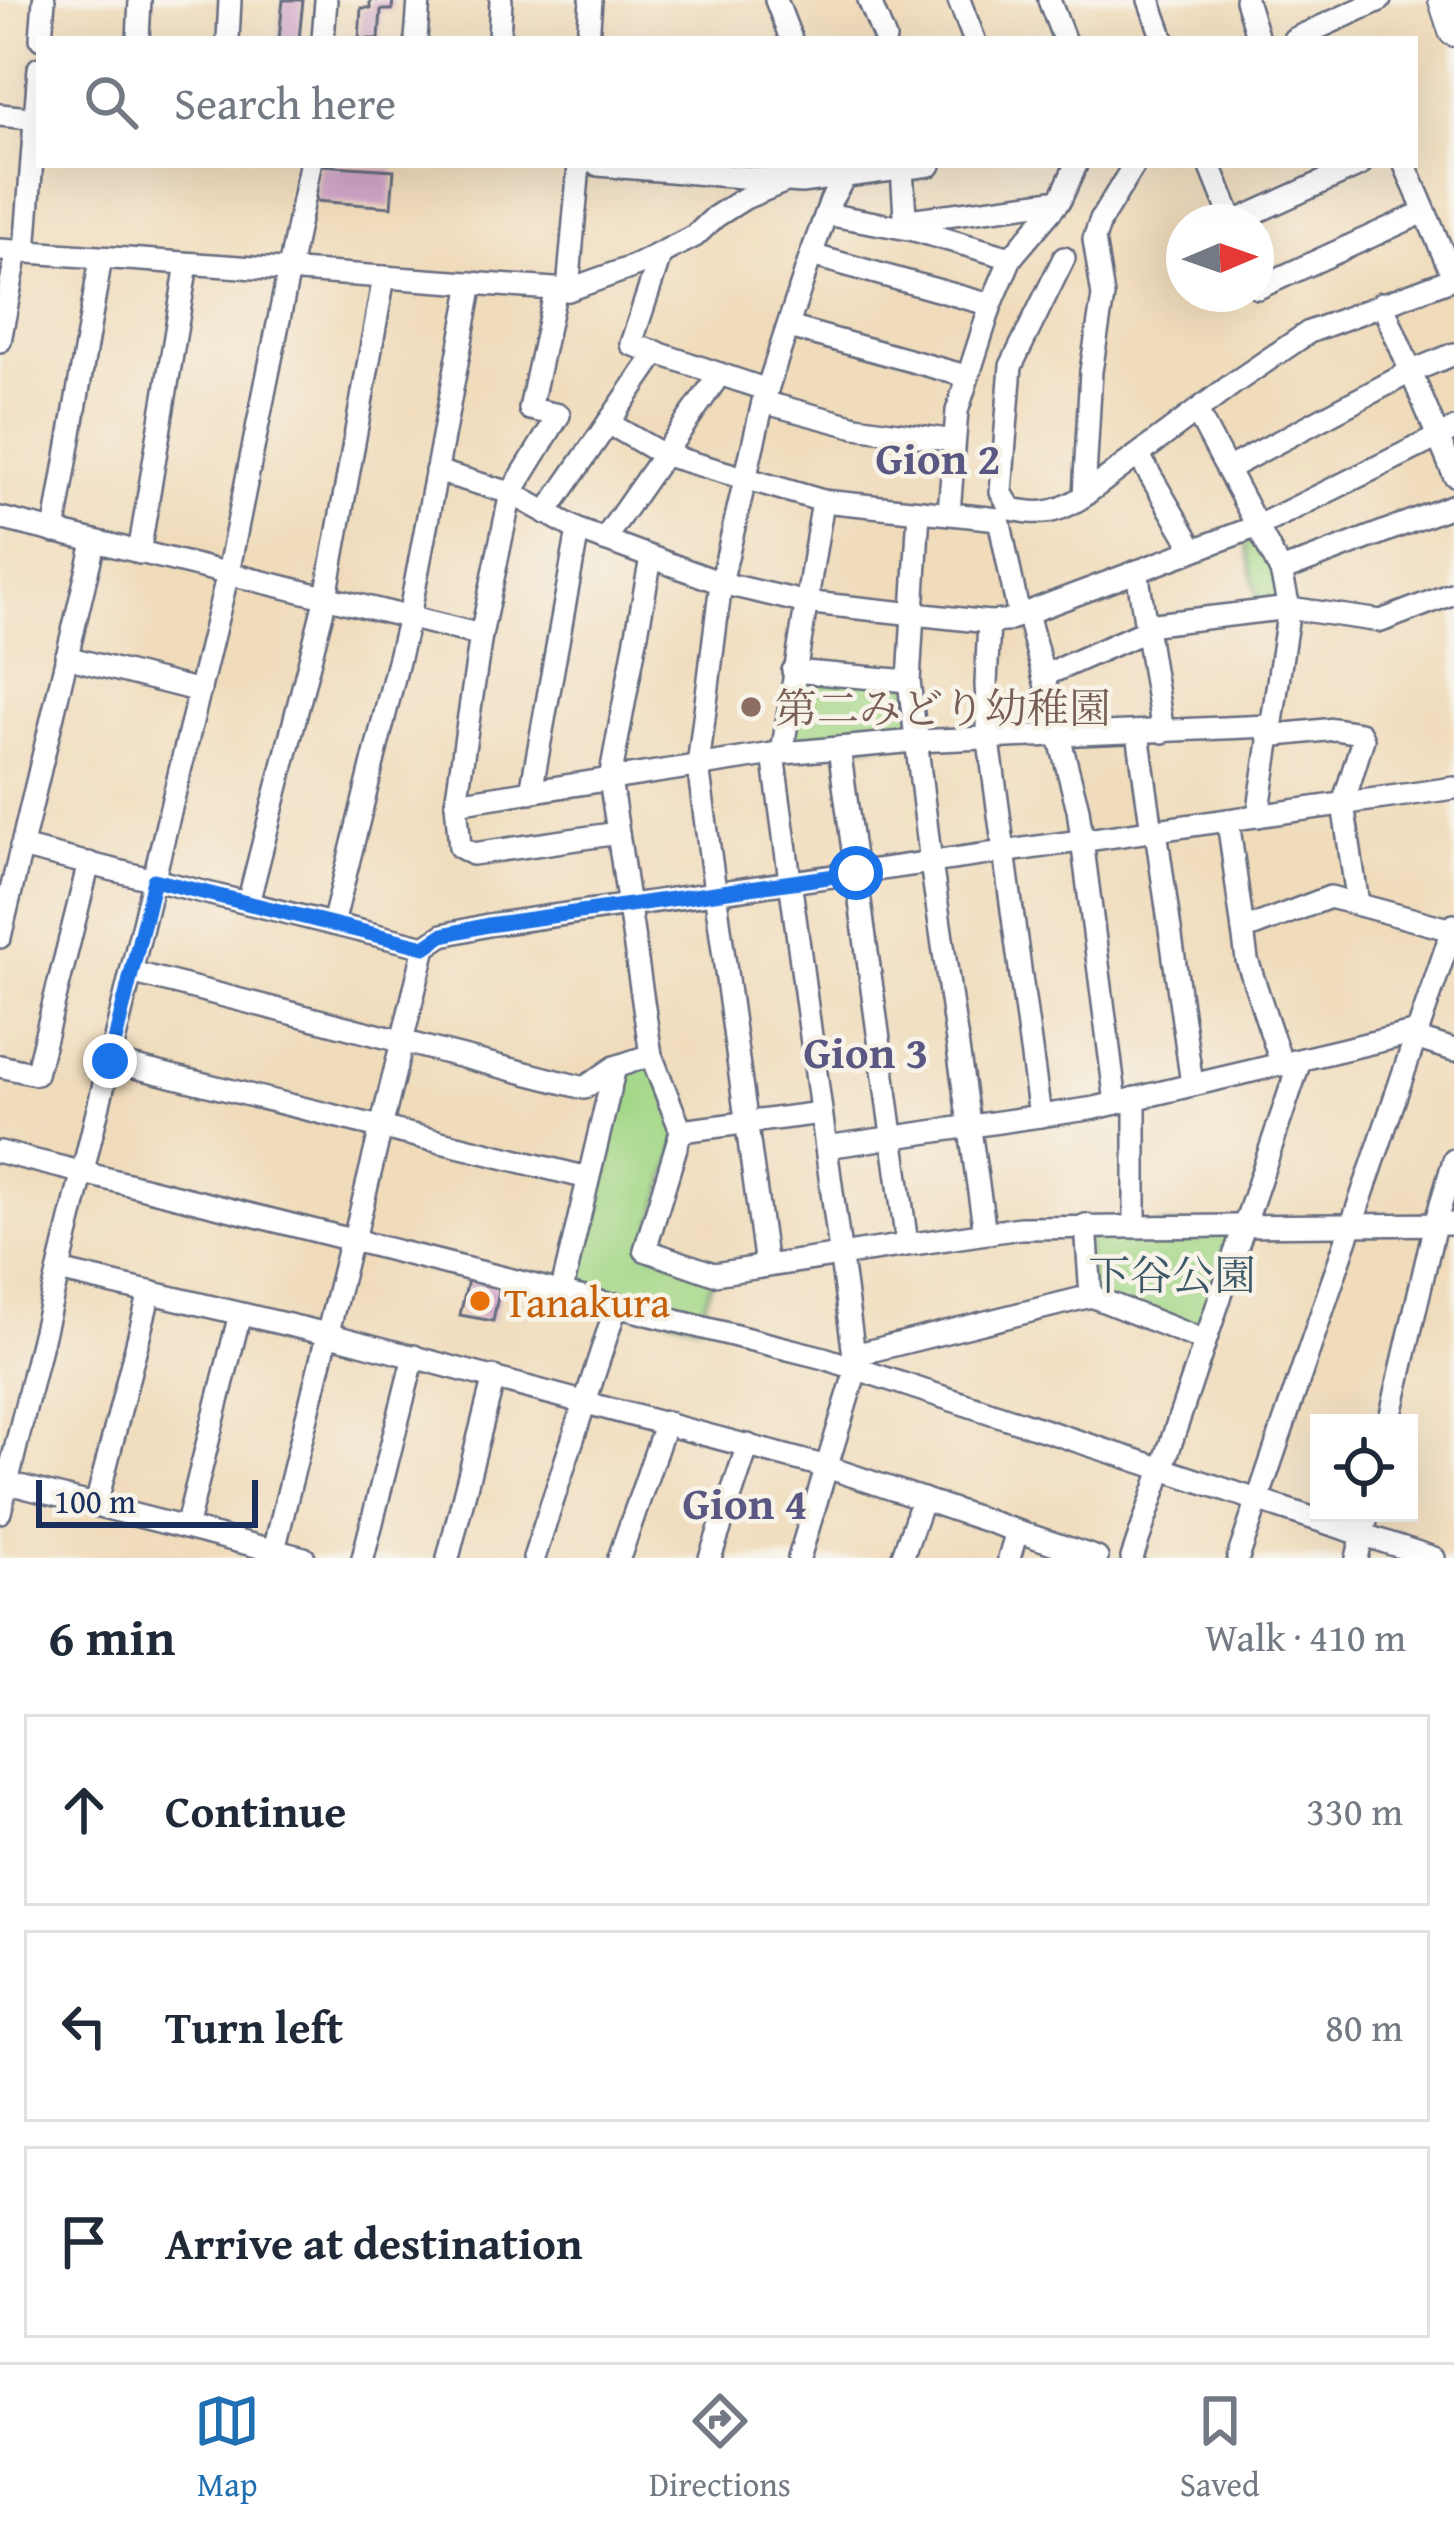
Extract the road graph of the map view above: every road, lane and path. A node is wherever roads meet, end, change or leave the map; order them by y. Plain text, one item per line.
1 (44, 0) edge
2 (140, 0) edge
3 (230, 0) edge
4 (326, 0) edge
5 (419, 0) edge
6 (501, 0) edge
7 (591, 0) edge
8 (776, 0) edge
9 (869, 0) edge
10 (958, 0) edge
11 (1049, 0) edge
12 (1149, 0) edge
13 (1246, 0) edge
14 (1380, 0) edge
15 (1444, 0) edge
16 (1346, 10) edge
17 (1454, 31) edge
18 (41, 36) edge
19 (138, 36) edge
20 (228, 36) edge
21 (323, 36) edge
22 (416, 36) edge
23 (499, 36) edge
24 (588, 36) edge
25 (790, 36) edge
26 (884, 36) edge
27 (973, 36) edge
28 (1063, 36) edge
29 (1162, 36) edge
30 (1257, 36) edge
31 (1299, 36) edge
32 (0, 115) edge
33 (36, 118) edge
34 (36, 124) edge
35 (309, 168) edge
36 (579, 168) edge
37 (633, 168) edge
38 (909, 168) edge
39 (1075, 168) edge
40 (1132, 168) edge
41 (1211, 168) edge
42 (1353, 168) edge
43 (1406, 168) edge
44 (902, 169) junction
45 (842, 171) edge
46 (787, 181) junction
47 (1060, 200) junction
48 (1226, 204) edge
49 (1273, 204) edge
50 (1424, 212) junction
51 (826, 214) junction
52 (911, 225) junction
53 (1032, 236) junction
54 (14, 252) edge
55 (661, 253) junction
56 (811, 255) junction
57 (101, 257) junction
58 (1011, 258) junction
59 (1064, 258) junction
60 (187, 264) junction
61 (1098, 264) junction
62 (289, 271) junction
63 (384, 277) junction
64 (1454, 278) edge
65 (1274, 280) edge
66 (472, 283) junction
67 (562, 289) junction
68 (1382, 302) junction
69 (991, 305) junction
70 (789, 328) junction
71 (0, 341) edge
72 (657, 352) junction
73 (1454, 354) edge
74 (1410, 372) junction
75 (720, 374) junction
76 (967, 376) junction
77 (765, 396) junction
78 (1197, 412) junction
79 (608, 423) junction
80 (1445, 433) edge
81 (954, 441) junction
82 (662, 454) junction
83 (1139, 456) junction
84 (1227, 469) junction
85 (436, 471) junction
86 (1454, 476) edge
87 (745, 480) junction
88 (511, 494) junction
89 (1084, 496) junction
90 (823, 501) junction
91 (1454, 505) edge
92 (919, 511) junction
93 (949, 512) junction
94 (546, 513) junction
95 (0, 518) edge
96 (1258, 526) junction
97 (578, 530) junction
98 (54, 532) junction
99 (604, 540) junction
100 (94, 543) junction
101 (1194, 550) junction
102 (139, 553) junction
103 (651, 558) junction
104 (1137, 571) junction
105 (1281, 571) junction
106 (229, 572) junction
107 (721, 583) junction
108 (1454, 593) edge
109 (326, 597) junction
110 (803, 602) junction
111 (1288, 608) junction
112 (910, 614) junction
113 (1023, 614) junction
114 (410, 617) junction
115 (989, 622) junction
116 (1146, 627) junction
117 (482, 635) junction
118 (66, 658) junction
119 (794, 671) junction
120 (1043, 676) junction
121 (909, 681) junction
122 (200, 691) junction
123 (1269, 731) junction
124 (1163, 732) junction
125 (1138, 733) junction
126 (1060, 737) junction
127 (915, 741) junction
128 (989, 741) junction
129 (839, 748) junction
130 (777, 754) junction
131 (698, 766) junction
132 (610, 779) junction
133 (1454, 788) edge
134 (531, 791) junction
135 (456, 803) junction
136 (1343, 804) junction
137 (1258, 816) junction
138 (1228, 820) junction
139 (1154, 831) junction
140 (618, 833) junction
141 (1081, 841) junction
142 (21, 847) junction
143 (1004, 852) junction
144 (931, 862) junction
145 (89, 863) junction
146 (856, 873) junction
147 (154, 880) junction
148 (790, 883) junction
149 (715, 893) junction
150 (248, 903) junction
151 (1358, 904) junction
152 (628, 906) junction
153 (333, 924) junction
154 (1453, 927) edge
155 (1243, 930) junction
156 (0, 937) edge
157 (425, 947) junction
158 (131, 972) junction
159 (1416, 1035) junction
160 (404, 1040) junction
161 (1454, 1050) edge
162 (651, 1055) junction
163 (110, 1061) junction
164 (1291, 1063) junction
165 (0, 1066) edge
166 (614, 1067) junction
167 (1192, 1084) junction
168 (584, 1088) junction
169 (608, 1095) junction
170 (1125, 1101) junction
171 (821, 1113) junction
172 (1040, 1116) junction
173 (747, 1123) junction
174 (969, 1126) junction
175 (382, 1128) junction
176 (681, 1131) junction
177 (892, 1138) junction
178 (826, 1147) junction
179 (0, 1152) edge
180 (1454, 1160) edge
181 (82, 1173) junction
182 (588, 1178) junction
183 (1352, 1224) junction
184 (1444, 1224) edge
185 (1086, 1225) junction
186 (1135, 1225) junction
187 (1244, 1225) junction
188 (985, 1233) junction
189 (353, 1239) junction
190 (907, 1244) junction
191 (841, 1253) junction
192 (766, 1266) junction
193 (59, 1271) junction
194 (562, 1290) junction
195 (150, 1292) junction
196 (1091, 1296) junction
197 (617, 1304) junction
198 (240, 1314) junction
199 (327, 1334) junction
200 (1205, 1341) junction
201 (414, 1357) junction
202 (855, 1362) junction
203 (494, 1377) junction
204 (586, 1400) junction
205 (1391, 1414) edge
206 (667, 1423) junction
207 (748, 1445) junction
208 (827, 1467) junction
209 (1161, 1471) junction
210 (4, 1482) edge
211 (922, 1499) junction
212 (1257, 1502) junction
213 (96, 1505) junction
214 (0, 1512) edge
215 (186, 1528) junction
216 (1017, 1531) junction
217 (1363, 1535) edge
218 (273, 1554) edge
219 (304, 1558) edge
220 (363, 1558) edge
221 (448, 1558) edge
222 (534, 1558) edge
223 (619, 1558) edge
224 (710, 1558) edge
225 (799, 1558) edge
226 (902, 1558) edge
227 (1009, 1558) edge
228 (1097, 1558) edge
229 (1132, 1558) edge
230 (1238, 1558) edge
231 (1434, 1558) edge

1 - 18 street
2 - 19 street
3 - 20 street
4 - 21 street
5 - 22 street
6 - 23 street
7 - 24 street
8 - 25 street
9 - 26 street
10 - 27 street
11 - 28 street
12 - 29 street
13 - 30 street
14 - 16 street
15 - 17 highway
16 - 31 street
32 - 33 street
34 - 54 street
35 - 62 street
36 - 67 street
37 - 46 street
38 - 44 street
39 - 47 street
40 - 61 street
41 - 48 street
42 - 49 street
43 - 50 street
44 - 45 street
44 - 52 street
45 - 46 street
45 - 51 street
46 - 55 street
47 - 52 street
47 - 53 street
50 - 64 street
50 - 65 street
51 - 52 street
51 - 56 street
52 - 58 street
53 - 58 street
53 - 59 street
54 - 57 street
54 - 71 street
55 - 67 street
55 - 72 street
56 - 69 street
56 - 70 street
57 - 60 street
57 - 98 street
58 - 69 street
59 - 61 street
59 - 89 street
60 - 62 street
60 - 102 street
61 - 89 street
62 - 63 street
62 - 106 street
63 - 66 street
63 - 109 street
64 - 68 street
66 - 67 street
66 - 85 street
67 - 88 street
68 - 74 street
68 - 78 street
69 - 76 street
70 - 76 street
70 - 77 street
72 - 75 street
72 - 79 street
73 - 74 street
74 - 80 street
74 - 84 street
75 - 77 street
75 - 82 street
76 - 81 street
77 - 81 street
77 - 87 street
78 - 83 street
78 - 84 street
79 - 82 street
79 - 94 street
80 - 86 street
80 - 96 street
81 - 93 street
82 - 87 street
82 - 99 street
83 - 89 street
83 - 101 street
84 - 96 street
85 - 88 street
85 - 114 street
87 - 90 street
87 - 107 street
88 - 94 street
88 - 117 street
90 - 92 street
90 - 110 street
91 - 105 street
92 - 93 street
92 - 112 street
93 - 113 street
94 - 97 street
95 - 98 street
96 - 101 street
96 - 105 street
97 - 99 street
97 - 134 street
98 - 100 street
99 - 103 street
100 - 102 street
100 - 118 street
101 - 104 street
102 - 106 street
103 - 107 street
103 - 132 street
104 - 113 street
104 - 116 street
105 - 111 street
106 - 109 street
106 - 122 street
107 - 110 street
107 - 131 street
108 - 111 street
109 - 114 street
109 - 150 street
110 - 112 street
110 - 119 street
111 - 116 street
111 - 123 street
112 - 115 street
112 - 121 street
113 - 115 street
113 - 120 street
114 - 117 street
114 - 153 street
115 - 128 street
116 - 120 street
116 - 124 street
117 - 135 street
118 - 122 street
118 - 142 street
119 - 121 street
119 - 130 street
120 - 126 street
121 - 127 street
122 - 147 street
123 - 124 street
123 - 136 street
123 - 137 street
124 - 125 street
125 - 126 street
125 - 139 street
126 - 128 street
126 - 141 street
127 - 128 street
127 - 129 street
127 - 144 street
128 - 143 street
129 - 130 street
129 - 146 street
130 - 131 street
130 - 148 street
131 - 132 street
131 - 149 street
132 - 134 street
132 - 140 street
133 - 136 street
134 - 135 street
135 - 140 street
136 - 137 street
136 - 151 street
137 - 138 street
138 - 139 street
138 - 155 street
139 - 141 street
139 - 167 street
140 - 152 street
141 - 143 street
141 - 170 street
142 - 145 street
142 - 156 street
143 - 144 street
143 - 172 street
144 - 146 street
144 - 174 street
145 - 147 street
145 - 165 street
146 - 148 street
146 - 177 street
147 - 150 street
147 - 158 street
148 - 149 street
148 - 171 street
149 - 152 street
149 - 173 street
150 - 153 street
151 - 154 street
151 - 155 street
152 - 157 street
152 - 162 street
153 - 157 street
154 - 159 street
155 - 164 street
157 - 160 street
158 - 160 street
158 - 163 street
159 - 161 street
159 - 164 street
159 - 183 street
160 - 168 street
160 - 175 street
162 - 166 street
162 - 176 street
163 - 175 street
163 - 181 street
164 - 167 street
164 - 187 street
166 - 168 street
166 - 169 street
167 - 170 street
168 - 169 street
169 - 182 street
170 - 172 street
170 - 186 street
171 - 173 street
171 - 178 street
172 - 174 street
173 - 176 street
173 - 192 street
174 - 177 street
174 - 188 street
175 - 182 street
175 - 189 street
176 - 192 street
177 - 178 street
177 - 190 street
178 - 191 street
179 - 181 street
180 - 184 street
181 - 189 street
181 - 193 street
182 - 194 street
183 - 184 street
183 - 187 street
183 - 212 street
184 - 205 street
185 - 186 street
185 - 188 street
185 - 196 street
186 - 187 street
187 - 200 street
188 - 190 street
189 - 194 street
189 - 199 street
190 - 191 street
191 - 192 street
191 - 202 street
193 - 195 street
193 - 210 street
194 - 197 street
195 - 198 street
195 - 213 street
196 - 200 street
196 - 202 street
197 - 202 street
197 - 204 street
198 - 199 street
198 - 215 street
199 - 201 street
199 - 218 street
200 - 209 street
201 - 203 street
201 - 220 street
202 - 208 street
202 - 209 street
203 - 204 street
203 - 221 street
204 - 206 street
204 - 222 street
206 - 207 street
206 - 223 street
207 - 208 street
207 - 224 street
208 - 211 street
208 - 225 street
209 - 212 street
209 - 229 street
210 - 213 street
210 - 214 street
211 - 216 street
211 - 226 street
212 - 217 street
212 - 230 street
213 - 215 street
215 - 218 street
216 - 227 street
216 - 228 street
217 - 231 street
218 - 219 street

